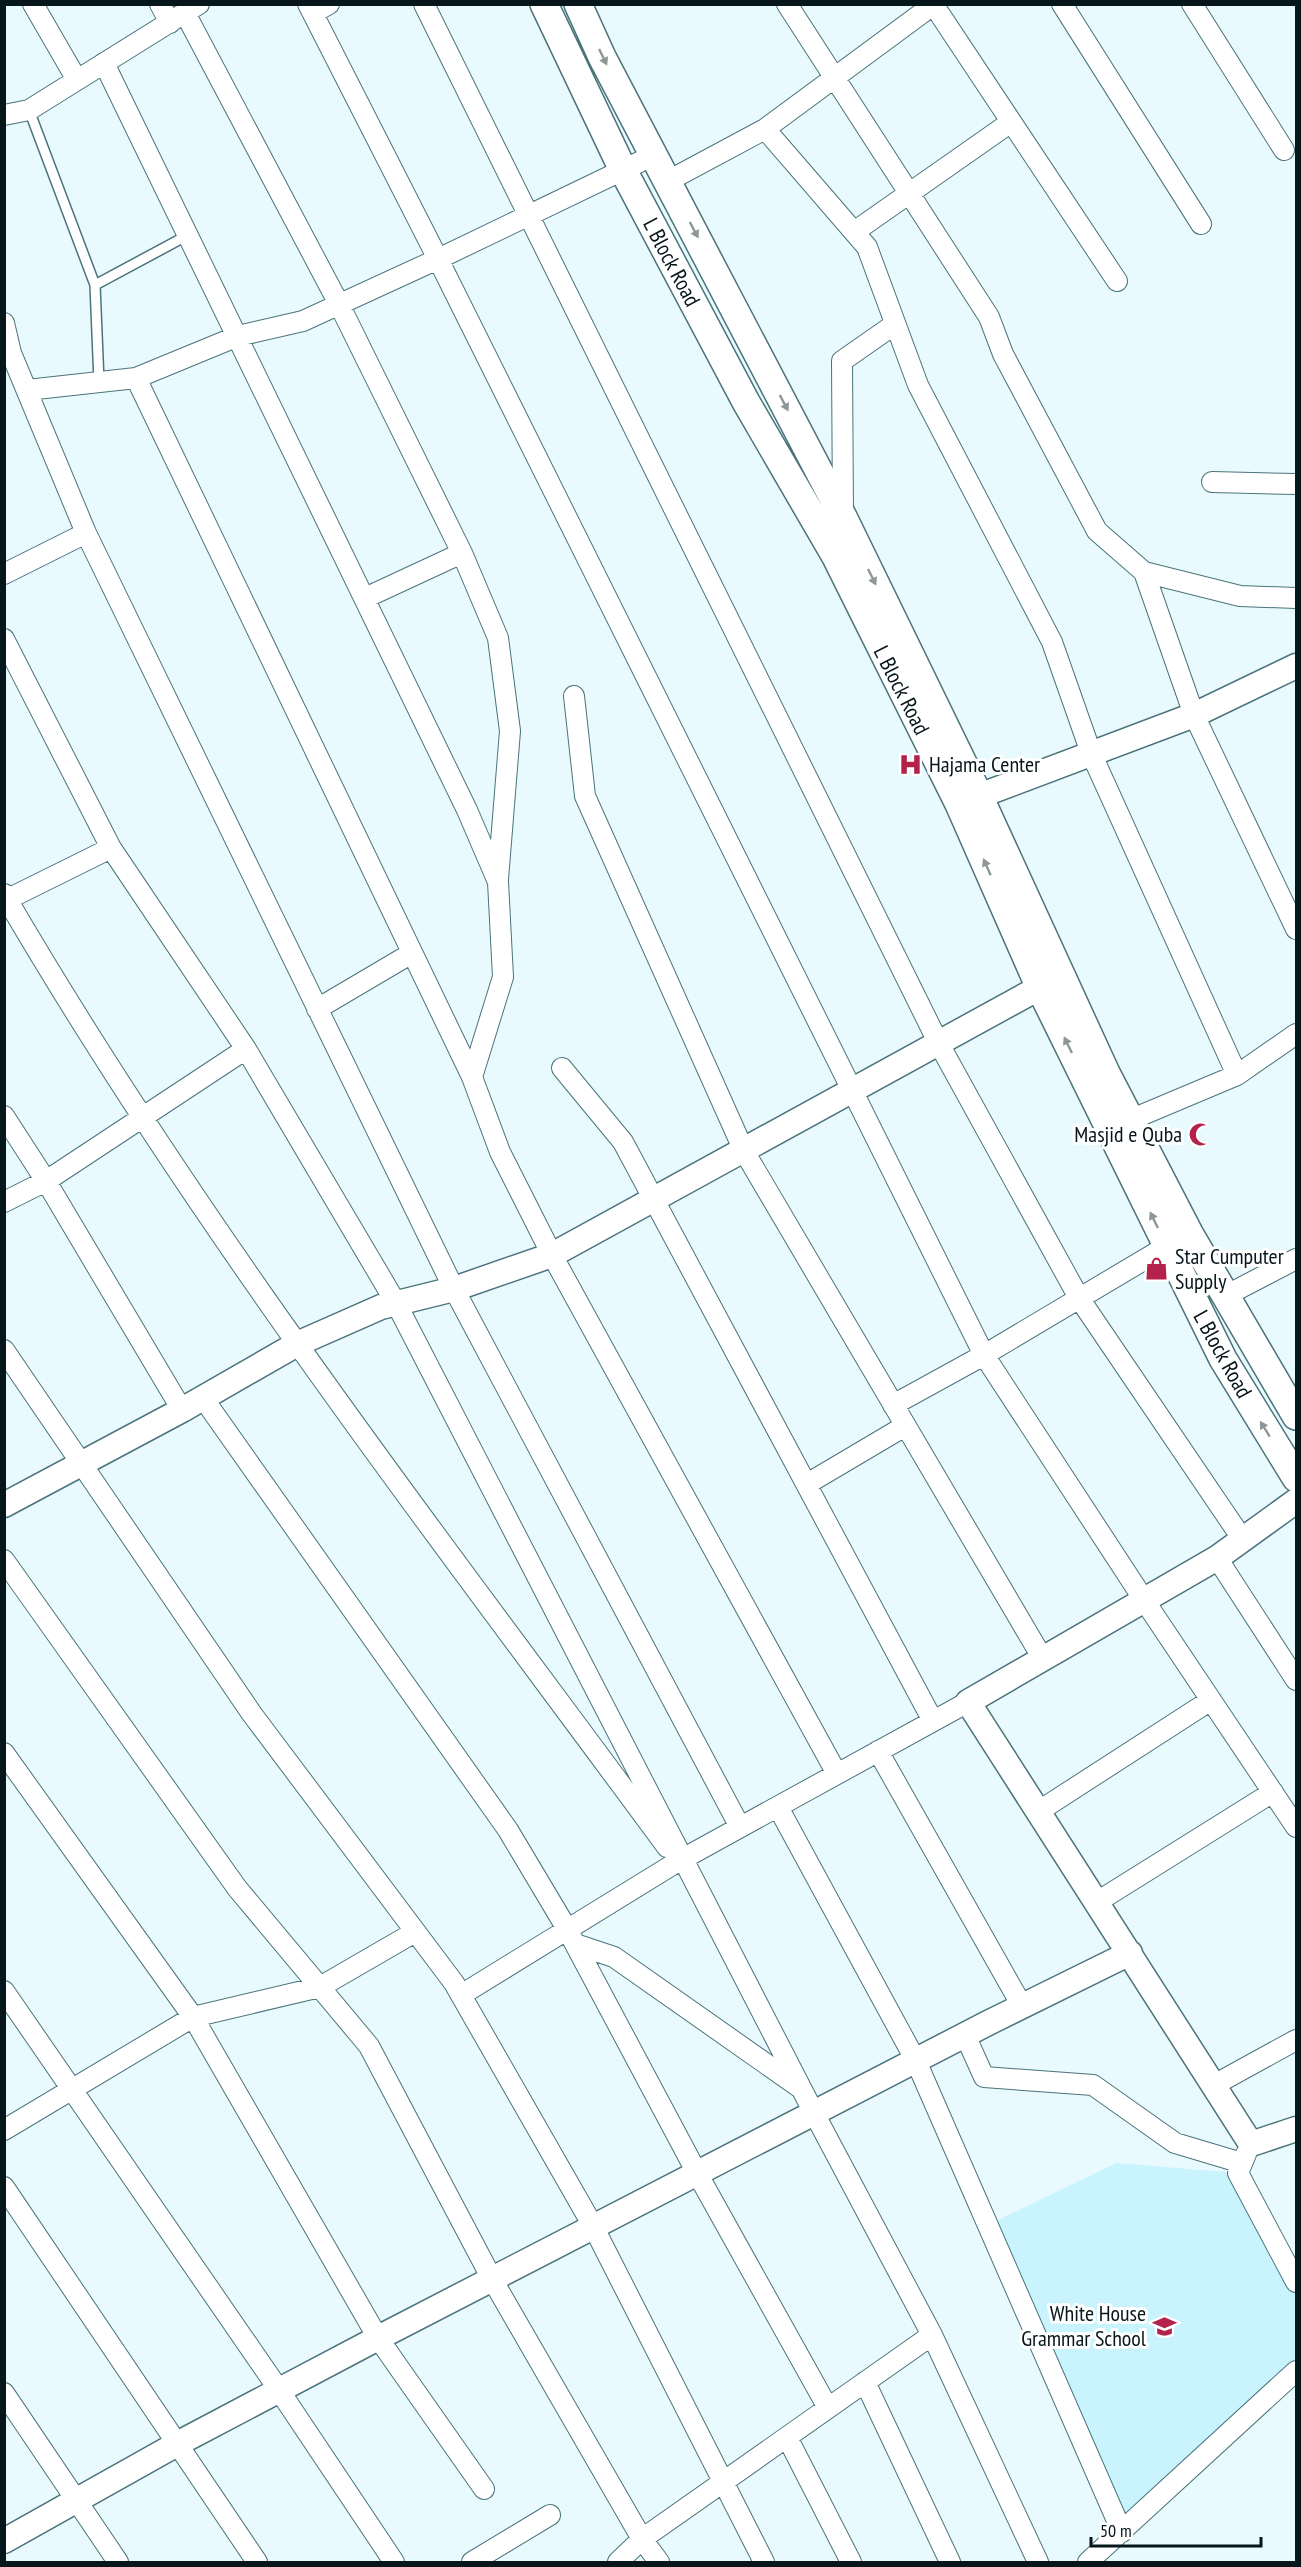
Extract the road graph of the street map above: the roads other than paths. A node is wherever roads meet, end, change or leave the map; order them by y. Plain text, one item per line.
1 (33, 4) edge
2 (160, 4) edge
3 (424, 4) edge
4 (544, 4) edge
5 (578, 4) edge
6 (787, 4) edge
7 (1062, 4) edge
8 (1192, 4) edge
9 (933, 5) edge
10 (317, 7) edge
11 (185, 13) edge
12 (104, 63) junction
13 (833, 76) junction
14 (77, 80) junction
15 (29, 110) junction
16 (4, 115) edge
17 (1011, 122) junction
18 (765, 129) junction
19 (1284, 150) dead end
20 (654, 155) junction
21 (623, 170) junction
22 (668, 181) junction
23 (909, 193) junction
24 (528, 215) junction
25 (1201, 224) dead end
26 (854, 232) junction
27 (188, 234) junction
28 (438, 259) junction
29 (1117, 281) dead end
30 (95, 285) junction
31 (339, 304) junction
32 (4, 323) edge
33 (895, 324) junction
34 (238, 336) junction
35 (136, 378) junction
36 (99, 382) junction
37 (27, 390) junction
38 (1212, 482) dead end
39 (1296, 484) edge
40 (843, 517) junction
41 (86, 533) junction
42 (462, 554) junction
43 (1144, 572) junction
44 (4, 574) edge
45 (365, 598) junction
46 (1296, 598) edge
47 (4, 639) edge
48 (1296, 666) edge
49 (574, 696) dead end
50 (1194, 714) junction
51 (1091, 753) junction
52 (979, 796) junction
53 (111, 848) junction
54 (498, 882) junction
55 (6, 898) edge
56 (1296, 929) edge
57 (412, 953) junction
58 (1051, 982) junction
59 (317, 1009) junction
60 (938, 1042) junction
61 (1292, 1044) edge
62 (246, 1049) junction
63 (562, 1068) dead end
64 (1237, 1075) junction
65 (472, 1077) junction
66 (851, 1091) junction
67 (4, 1116) edge
68 (143, 1117) junction
69 (1130, 1120) junction
70 (744, 1151) junction
71 (46, 1181) junction
72 (656, 1199) junction
73 (4, 1202) edge
74 (1178, 1239) junction
75 (552, 1255) junction
76 (1296, 1259) edge
77 (454, 1289) junction
78 (1225, 1296) junction
79 (1079, 1298) junction
80 (396, 1303) junction
81 (297, 1344) junction
82 (4, 1350) edge
83 (984, 1355) junction
84 (203, 1398) junction
85 (893, 1405) junction
86 (182, 1410) junction
87 (1296, 1416) edge
88 (905, 1426) junction
89 (80, 1464) junction
90 (1296, 1478) edge
91 (807, 1484) junction
92 (1296, 1501) edge
93 (4, 1504) edge
94 (1243, 1539) junction
95 (1217, 1558) junction
96 (4, 1560) edge
97 (1144, 1600) junction
98 (1043, 1659) junction
99 (1296, 1680) edge
100 (1211, 1700) junction
101 (968, 1702) junction
102 (933, 1721) junction
103 (878, 1751) junction
104 (4, 1753) edge
105 (837, 1774) junction
106 (1273, 1792) junction
107 (778, 1807) junction
108 (1039, 1811) junction
109 (740, 1827) junction
110 (1296, 1827) edge
111 (680, 1860) junction
112 (1097, 1902) junction
113 (415, 1932) junction
114 (571, 1937) junction
115 (1130, 1953) junction
116 (320, 1988) junction
117 (4, 1991) edge
118 (461, 1995) junction
119 (1022, 2006) junction
120 (193, 2017) junction
121 (965, 2035) junction
122 (1296, 2040) edge
123 (916, 2061) junction
124 (1214, 2085) junction
125 (801, 2088) junction
126 (72, 2089) junction
127 (814, 2113) junction
128 (1296, 2129) edge
129 (4, 2130) edge
130 (1247, 2153) junction
131 (697, 2173) junction
132 (4, 2187) edge
133 (593, 2226) junction
134 (492, 2279) junction
135 (1296, 2282) edge
136 (932, 2335) junction
137 (378, 2338) junction
138 (1296, 2371) edge
139 (865, 2382) junction
140 (279, 2390) junction
141 (4, 2393) edge
142 (828, 2408) junction
143 (787, 2437) junction
144 (177, 2444) junction
145 (723, 2482) junction
146 (484, 2489) dead end
147 (76, 2500) junction
148 (550, 2516) dead end
149 (1122, 2532) junction
150 (642, 2539) junction
151 (4, 2541) edge
152 (118, 2562) edge
153 (256, 2562) edge
154 (394, 2562) edge
155 (472, 2562) edge
156 (618, 2562) edge
157 (659, 2562) edge
158 (764, 2562) edge
159 (851, 2562) edge
160 (950, 2562) edge
161 (1038, 2562) edge
162 (1088, 2562) edge

1 - 14 street
2 - 11 street
3 - 24 street
4 - 21 main road, L Block Road
5 -> 20 main road, L Block Road
6 - 13 street
7 - 25 street
8 - 19 street
9 - 13 street
9 - 17 street
10 - 28 street
11 - 12 street
11 - 31 street
12 - 14 street
12 - 27 street
13 - 18 street
13 - 23 street
14 - 15 street
15 - 16 street
15 - 30 lane
17 - 23 street
17 - 29 street
18 - 22 street
18 - 26 street
20 - 21 street
20 - 22 main road, L Block Road
21 - 24 street
58 -> 21 main road, L Block Road
22 -> 40 main road, L Block Road
23 - 26 street
23 - 43 street
24 - 28 street
24 - 60 street
26 - 33 street
27 - 30 lane
27 - 34 street
28 - 31 street
28 - 66 street
30 - 36 lane
31 - 34 street
31 - 42 street
32 - 37 street
33 - 40 street
33 - 51 street
34 - 35 street
34 - 45 street
35 - 36 street
35 - 57 street
36 - 37 street
37 - 41 street
38 - 39 street
40 -> 52 main road, L Block Road
41 - 44 street
41 - 59 street
42 - 45 street
42 - 54 street
43 - 46 street
43 - 50 street
45 - 54 street
47 - 53 street
48 - 50 street
49 - 70 street
50 - 51 street
50 - 56 street
51 - 52 street
51 - 64 street
52 - 58 main road, L Block Road
53 - 55 street
53 - 62 street
54 - 65 street
55 - 68 street
57 - 59 street
57 - 65 street
58 - 60 street
58 - 69 main road, L Block Road
74 -> 58 main road, L Block Road
59 - 77 street
60 - 66 street
60 - 79 street
61 - 64 street
62 - 68 street
62 - 80 street
63 - 72 street
64 - 69 street
65 - 75 street
66 - 70 street
66 - 83 street
67 - 71 street
68 - 71 street
68 - 81 street
69 - 74 main road, L Block Road
70 - 72 street
70 - 85 street
71 - 73 street
71 - 86 street
72 - 75 street
72 - 91 street
74 - 78 main road, L Block Road
74 - 79 street
90 -> 74 main road, L Block Road
75 - 77 street
75 - 105 street
76 - 78 street
77 - 80 street
77 - 109 street
78 - 87 main road, L Block Road
79 - 83 street
79 - 94 street
80 - 81 street
80 - 111 street
81 - 84 street
81 - 111 street
82 - 89 street
83 - 85 street
83 - 97 street
84 - 86 street
84 - 114 street
85 - 88 street
86 - 89 street
88 - 91 street
88 - 98 street
89 - 93 street
89 - 113 street
91 - 102 street
92 - 94 street
94 - 95 street
95 - 97 street
95 - 99 street
96 - 116 street
97 - 98 street
97 - 100 street
98 - 101 street
100 - 106 street
100 - 108 street
101 - 102 street
101 - 108 street
102 - 103 street
103 - 105 street
103 - 119 street
104 - 120 street
105 - 107 street
106 - 110 street
106 - 112 street
107 - 109 street
107 - 123 street
108 - 112 street
109 - 111 street
111 - 114 street
111 - 125 street
112 - 115 street
113 - 116 street
113 - 118 street
114 - 118 street
114 - 125 street
114 - 131 street
115 - 119 street
115 - 124 street
116 - 120 street
116 - 134 street
117 - 126 street
118 - 133 street
119 - 121 street
120 - 126 street
120 - 137 street
121 - 123 street
121 - 130 street
122 - 124 street
123 - 127 street
123 - 149 street
124 - 130 street
125 - 127 street
126 - 129 street
126 - 140 street
127 - 131 street
127 - 136 street
128 - 130 street
130 - 135 street
131 - 133 street
131 - 142 street
132 - 144 street
133 - 134 street
133 - 145 street
134 - 137 street
134 - 150 street
136 - 139 street
136 - 161 street
137 - 140 street
137 - 146 street
138 - 149 street
139 - 142 street
139 - 160 street
140 - 144 street
140 - 154 street
141 - 147 street
142 - 143 street
143 - 145 street
143 - 159 street
144 - 147 street
144 - 153 street
145 - 150 street
145 - 158 street
147 - 151 street
147 - 152 street
148 - 155 street
149 - 162 street
150 - 156 street
150 - 157 street

